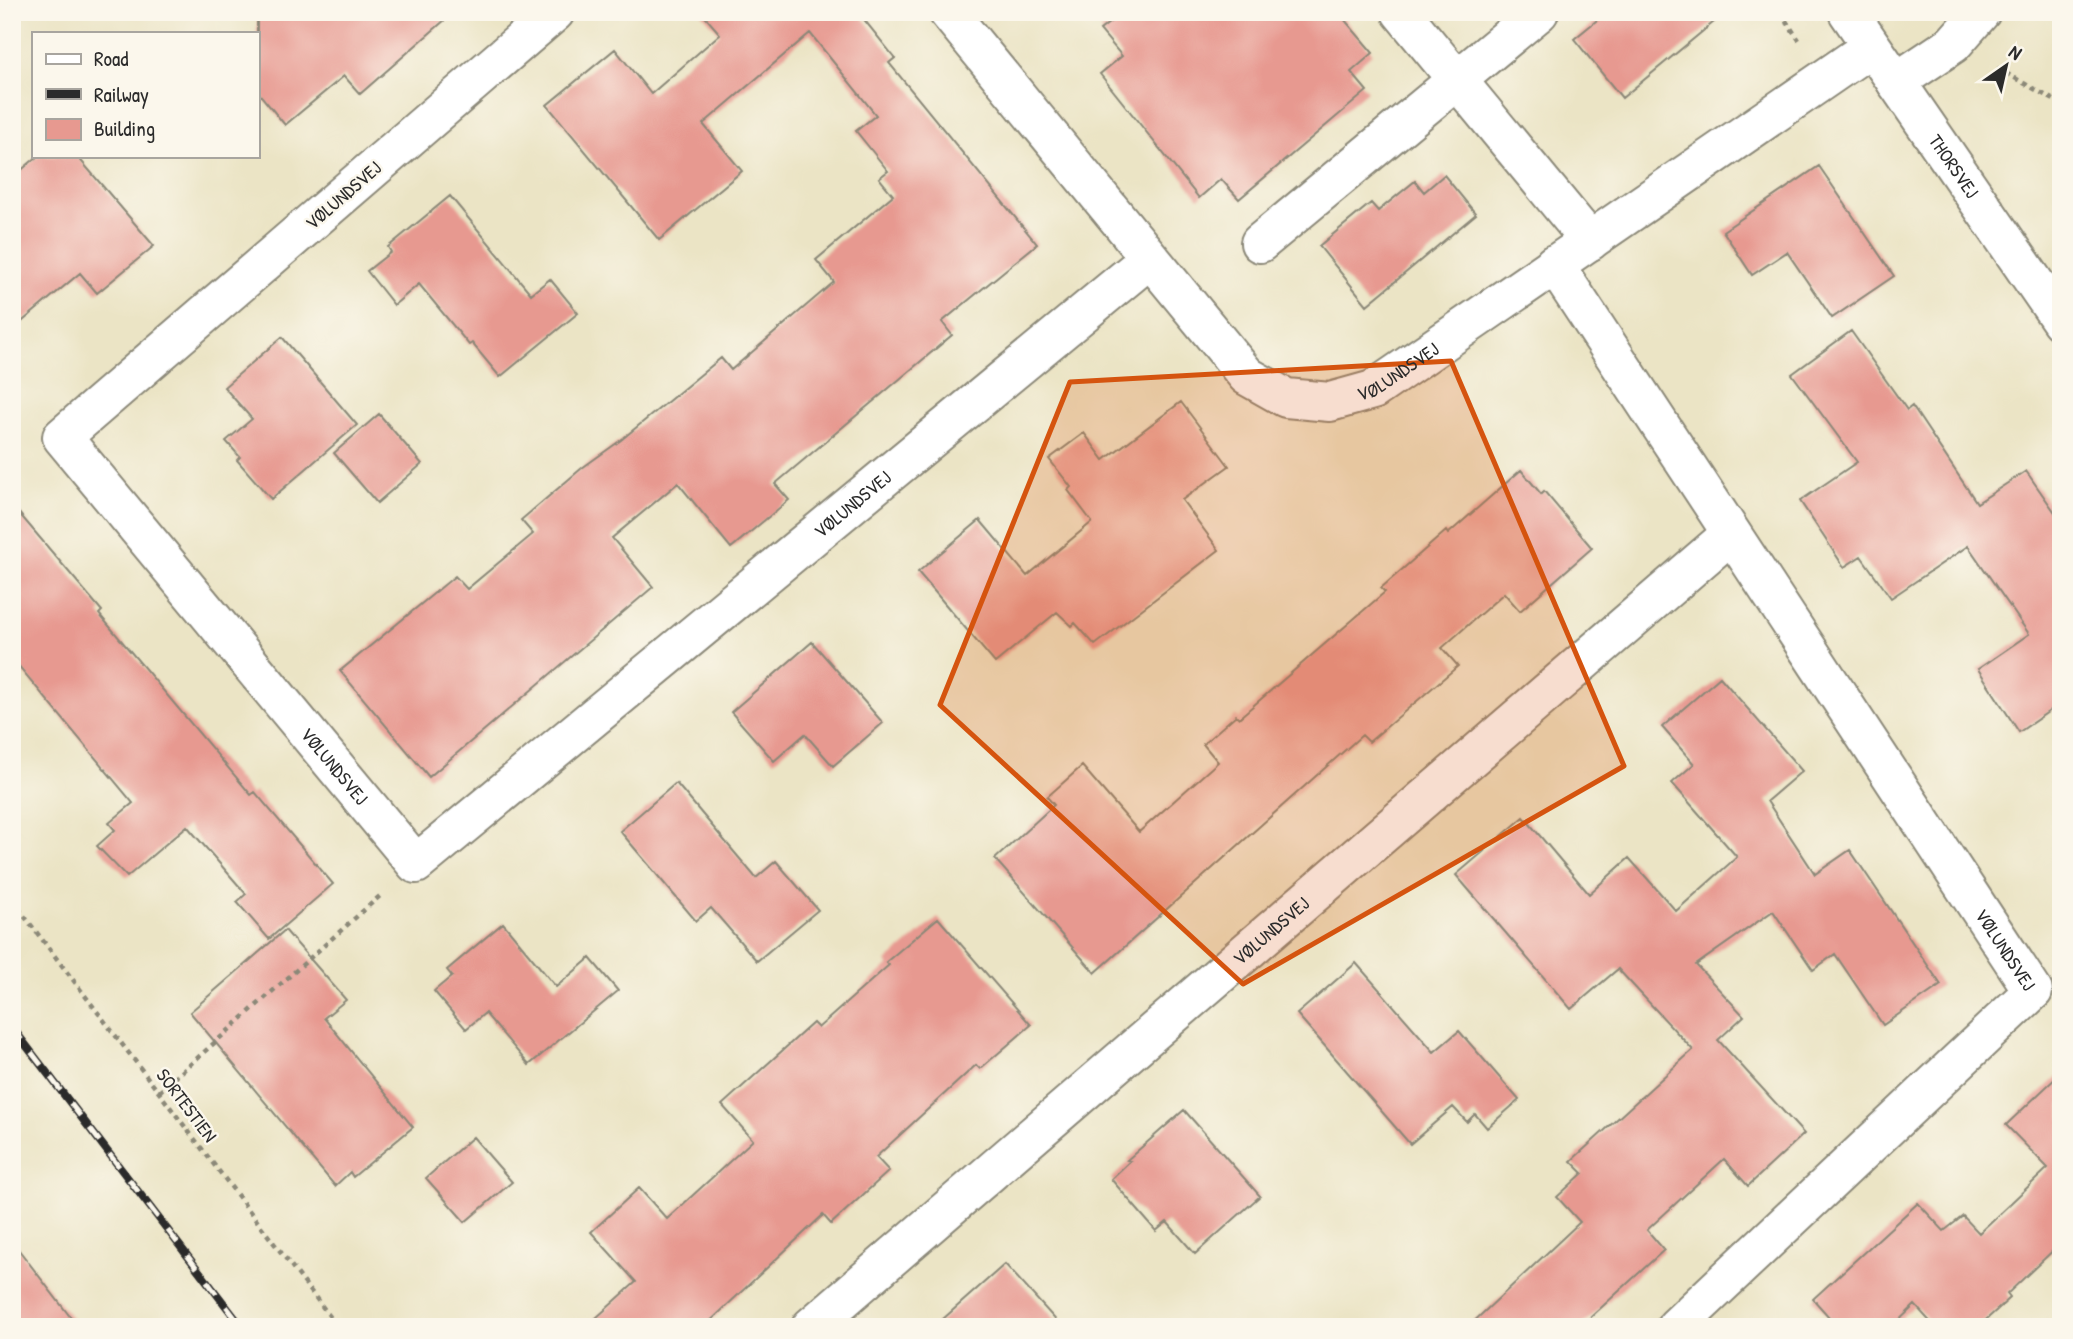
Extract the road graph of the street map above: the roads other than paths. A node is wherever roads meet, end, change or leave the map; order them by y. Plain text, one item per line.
1 (555, 12) edge
2 (948, 12) edge
3 (1401, 12) edge
4 (1539, 12) edge
5 (1848, 12) edge
6 (1981, 12) edge
7 (1871, 47) junction
8 (1457, 80) junction
9 (1896, 82) junction
10 (1590, 241) junction
11 (1260, 243) dead end
12 (1149, 260) junction
13 (1554, 264) junction
14 (2061, 321) edge
15 (1731, 534) junction
16 (811, 1327) edge
17 (1676, 1327) edge

1 - 12 street, VØLUNDSVEJ
2 - 12 street, VØLUNDSVEJ
3 - 8 street
4 - 8 street
5 - 7 street, THORSVEJ
6 - 9 street
7 - 9 street, THORSVEJ
7 - 10 street, VØLUNDSVEJ
8 - 10 street
8 - 11 street
9 - 14 street, THORSVEJ
10 - 13 street, VØLUNDSVEJ
12 - 13 street, VØLUNDSVEJ
13 - 15 street, VØLUNDSVEJ
15 - 16 street, VØLUNDSVEJ
15 - 17 street, VØLUNDSVEJ

